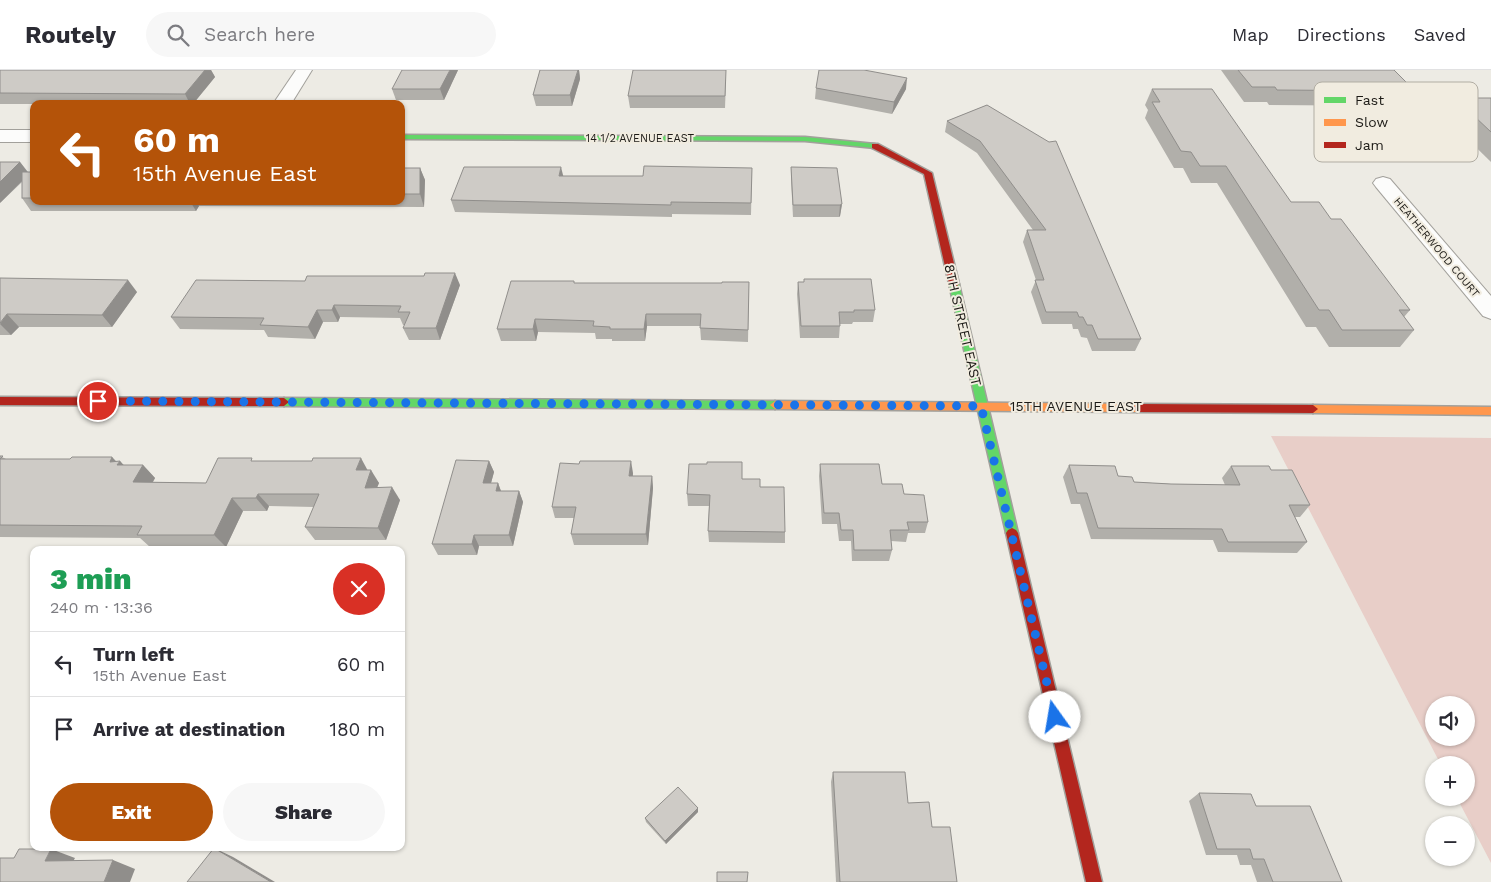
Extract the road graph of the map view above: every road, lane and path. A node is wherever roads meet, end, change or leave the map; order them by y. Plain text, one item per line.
1 (304, 70) edge
2 (285, 100) edge
3 (0, 136) edge
4 (30, 136) edge
5 (405, 137) edge
6 (879, 146) joint
7 (1383, 183) dead end
8 (1491, 311) edge
9 (0, 401) edge
10 (981, 406) junction
11 (1491, 411) edge
12 (1094, 882) edge

1 - 2 street
3 - 4 street
5 - 6 street, 14 1/2 AVENUE EAST
6 - 10 street, 8TH STREET EAST
7 - 8 street, HEATHERWOOD COURT
9 - 10 street, 15TH AVENUE EAST
10 - 11 street, 15TH AVENUE EAST
10 - 12 street, 8TH STREET EAST

